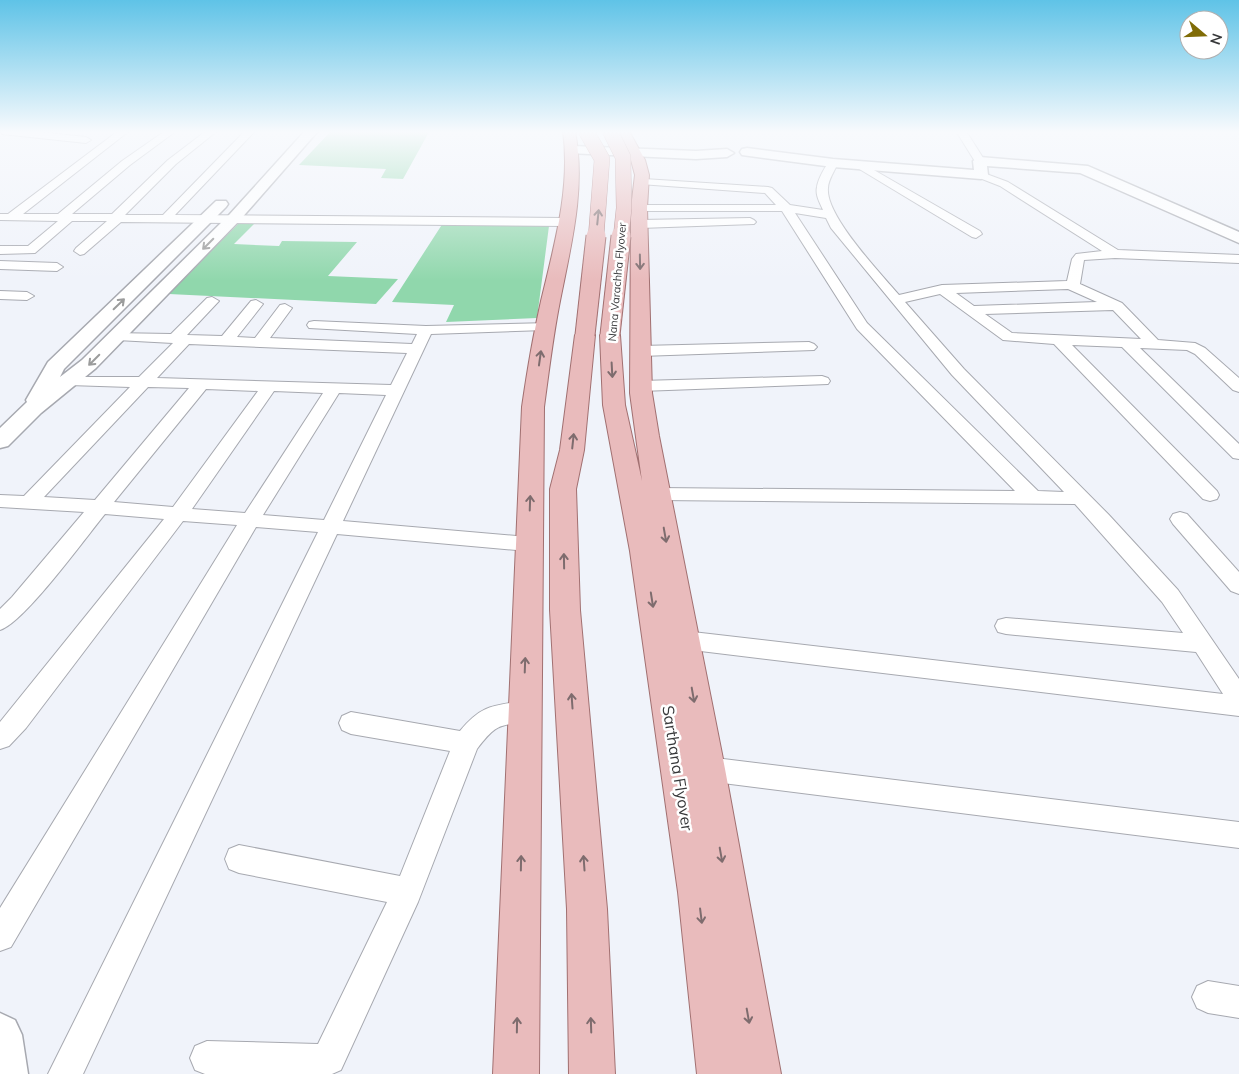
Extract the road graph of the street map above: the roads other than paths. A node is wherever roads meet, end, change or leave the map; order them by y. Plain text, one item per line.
1 (55, 181) edge
2 (106, 181) edge
3 (153, 181) edge
4 (201, 181) edge
5 (267, 181) edge
6 (571, 181) edge
7 (601, 181) edge
8 (623, 181) edge
9 (640, 181) edge
10 (722, 181) edge
11 (825, 181) edge
12 (886, 181) edge
13 (1000, 181) edge
14 (1110, 181) edge
15 (234, 190) dead end
16 (786, 208) junction
17 (830, 215) junction
18 (640, 216) junction
19 (66, 217) junction
20 (117, 217) junction
21 (166, 217) junction
22 (5, 218) edge
23 (209, 218) junction
24 (234, 218) junction
25 (566, 222) junction
26 (750, 222) dead end
27 (976, 234) dead end
28 (1239, 238) edge
29 (0, 250) edge
30 (80, 250) dead end
31 (1115, 254) junction
32 (1239, 259) edge
33 (0, 265) edge
34 (57, 267) dead end
35 (1070, 285) junction
36 (942, 289) junction
37 (0, 295) edge
38 (27, 296) dead end
39 (896, 300) junction
40 (212, 301) dead end
41 (256, 304) dead end
42 (1117, 306) junction
43 (285, 308) dead end
44 (970, 310) junction
45 (314, 325) dead end
46 (545, 326) junction
47 (117, 336) junction
48 (180, 339) junction
49 (421, 340) junction
50 (1059, 340) junction
51 (226, 341) junction
52 (259, 342) junction
53 (1126, 343) junction
54 (1154, 344) junction
55 (583, 346) junction
56 (809, 347) dead end
57 (641, 351) junction
58 (70, 380) junction
59 (822, 381) dead end
60 (145, 383) junction
61 (201, 385) junction
62 (641, 386) junction
63 (1239, 387) edge
64 (268, 388) junction
65 (333, 390) junction
66 (396, 390) junction
67 (550, 390) junction
68 (614, 405) junction
69 (33, 408) junction
70 (647, 436) junction
71 (0, 441) edge
72 (1239, 454) edge
73 (532, 456) junction
74 (626, 464) junction
75 (563, 489) junction
76 (658, 494) junction
77 (1210, 495) dead end
78 (1080, 498) junction
79 (1034, 499) junction
80 (0, 501) edge
81 (28, 503) junction
82 (99, 507) junction
83 (179, 513) junction
84 (251, 519) junction
85 (1180, 519) dead end
86 (332, 526) junction
87 (528, 544) junction
88 (1239, 586) edge
89 (0, 622) edge
90 (1006, 626) dead end
91 (684, 640) junction
92 (1202, 644) junction
93 (1239, 698) edge
94 (1239, 706) edge
95 (524, 710) junction
96 (351, 722) dead end
97 (0, 738) edge
98 (466, 743) junction
99 (707, 769) junction
100 (1239, 836) edge
101 (239, 859) dead end
102 (408, 892) junction
103 (0, 936) edge
104 (1208, 997) dead end
105 (1239, 1002) edge
106 (0, 1035) edge
107 (207, 1058) dead end
108 (6, 1074) edge
109 (65, 1074) edge
110 (516, 1074) edge
111 (592, 1074) edge
112 (720, 1074) edge
113 (758, 1074) edge

1 - 22 street
2 - 19 street
3 - 20 street
4 - 21 street
5 - 24 street
6 - 25 main road
55 -> 7 main road, Nana Varachha Flyover, bridge
8 -> 68 main road, Nana Varachha Flyover, bridge
9 - 18 main road
10 - 16 street
11 - 17 street
12 - 27 street
13 - 31 street
14 - 28 street
15 - 23 street
16 - 17 street
16 - 18 street
16 - 79 street
17 - 39 street
18 - 26 street
18 -> 57 main road
19 - 20 street
19 - 22 street
19 - 29 street
20 - 21 street
20 - 30 street
21 - 23 street
23 - 24 street
69 -> 23 street
24 - 25 street
24 -> 47 street
25 - 46 main road
31 - 32 street
31 - 35 street
33 - 34 street
35 - 36 street
35 - 42 street
36 - 39 street
36 - 44 street
37 - 38 street
39 - 78 street
40 - 48 street
41 - 51 street
42 - 44 street
42 - 54 street
43 - 52 street
44 - 50 street
45 - 49 street
46 - 49 street
67 -> 46 main road
47 - 48 street
47 -> 58 street
48 - 51 street
48 - 60 street
49 - 52 street
49 - 66 street
50 - 53 street
50 - 77 street
51 - 52 street
53 - 54 street
53 - 72 street
54 - 63 street
55 - 67 main road
75 -> 55 main road, Nana Varachha Flyover
56 - 57 street
57 - 62 main road
58 - 60 street
58 - 69 street
59 - 62 street
60 - 61 street
60 - 81 street
61 - 64 street
61 - 82 street
62 - 70 main road
64 - 65 street
64 - 83 street
65 - 66 street
65 - 84 street
66 - 86 street
67 - 73 main road
68 - 70 main road
68 - 74 main road, Nana Varachha Flyover
69 - 71 street
70 - 74 main road
70 - 76 main road
73 - 75 main road
87 -> 73 main road
74 -> 112 main road, Sarthana Flyover
111 -> 75 main road
76 - 79 street
76 -> 91 main road
78 - 79 street
78 - 92 street
80 - 81 street
81 - 82 street
82 - 83 street
82 - 89 street
83 - 84 street
83 - 97 street
84 - 86 street
84 - 103 street
85 - 88 street
86 - 87 street
86 - 109 street
95 -> 87 main road
90 - 92 street
91 - 94 street
91 -> 99 main road
92 - 93 street
95 - 98 street
110 -> 95 main road
96 - 98 street
98 - 102 street
99 - 100 street
99 -> 113 main road
101 - 102 street
102 - 107 street
104 - 105 street
106 - 108 street

